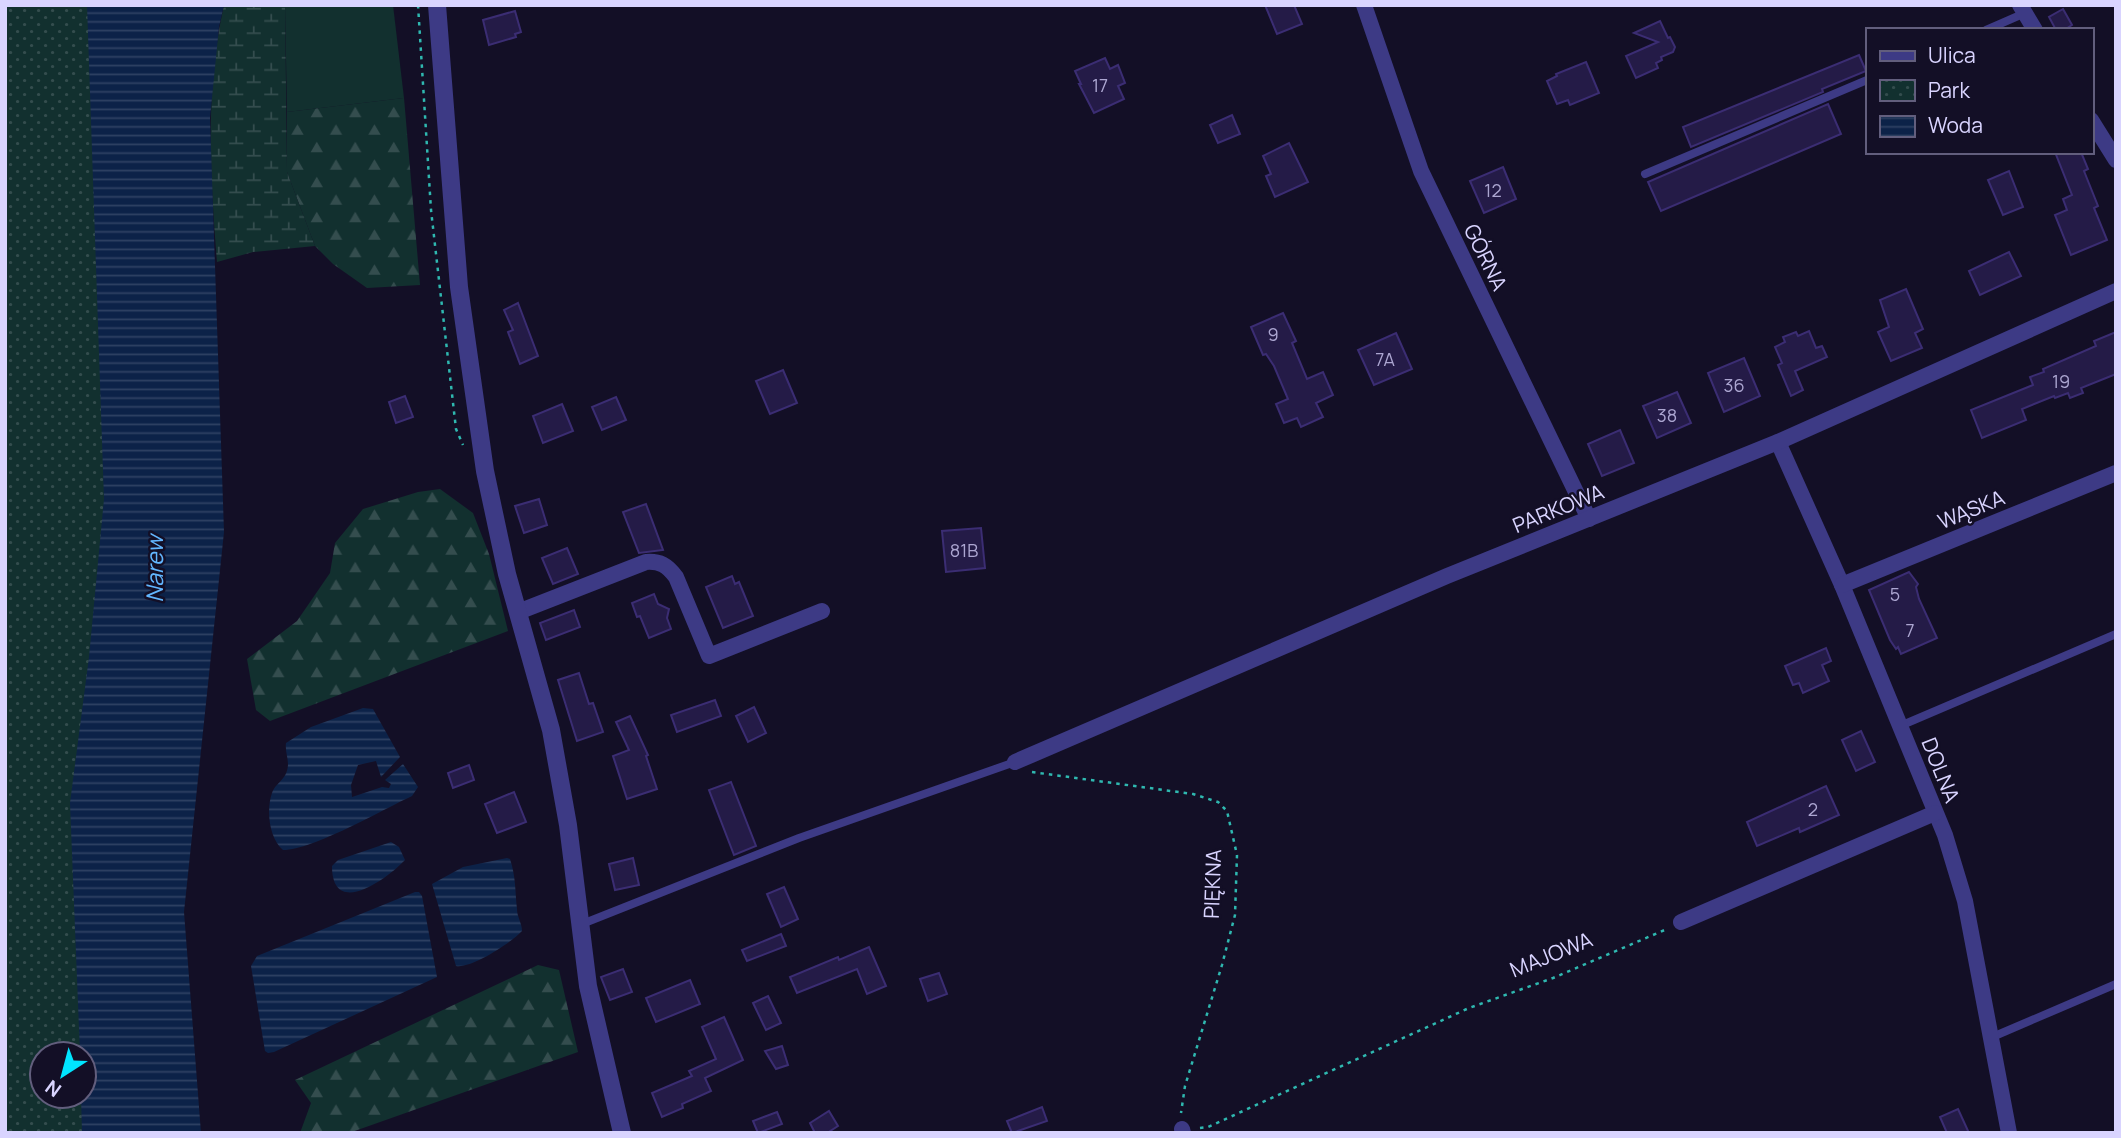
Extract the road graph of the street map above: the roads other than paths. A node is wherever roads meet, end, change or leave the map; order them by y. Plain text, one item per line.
1 (437, 5) edge
2 (1364, 5) edge
3 (2022, 9) edge
4 (1989, 28) edge
5 (2034, 28) edge
6 (1866, 80) edge
7 (2093, 123) edge
8 (2116, 160) edge
9 (1645, 174) dead end
10 (2116, 291) edge
11 (1778, 442) junction
12 (2116, 473) edge
13 (1589, 519) junction
14 (1842, 584) junction
15 (821, 611) dead end
16 (518, 612) junction
17 (2116, 634) edge
18 (1900, 726) junction
19 (1014, 762) joint
20 (1935, 813) junction
21 (1681, 922) road end
22 (579, 925) junction
23 (2116, 984) edge
24 (1989, 1038) junction
25 (622, 1133) edge
26 (2008, 1133) edge

1 - 16 street
2 - 13 street, GÓRNA
3 - 4 lane
3 - 5 street
6 - 9 lane
7 - 8 street
10 - 11 street, PARKOWA
11 - 13 street, PARKOWA
11 - 14 street, DOLNA
12 - 14 street, WĄSKA
13 - 19 street, PARKOWA
14 - 18 street, DOLNA
15 - 16 street
16 - 22 street
17 - 18 lane
18 - 20 street, DOLNA
19 - 22 lane
20 - 21 street
20 - 24 street, DOLNA
22 - 25 street
23 - 24 lane
24 - 26 street, DOLNA

